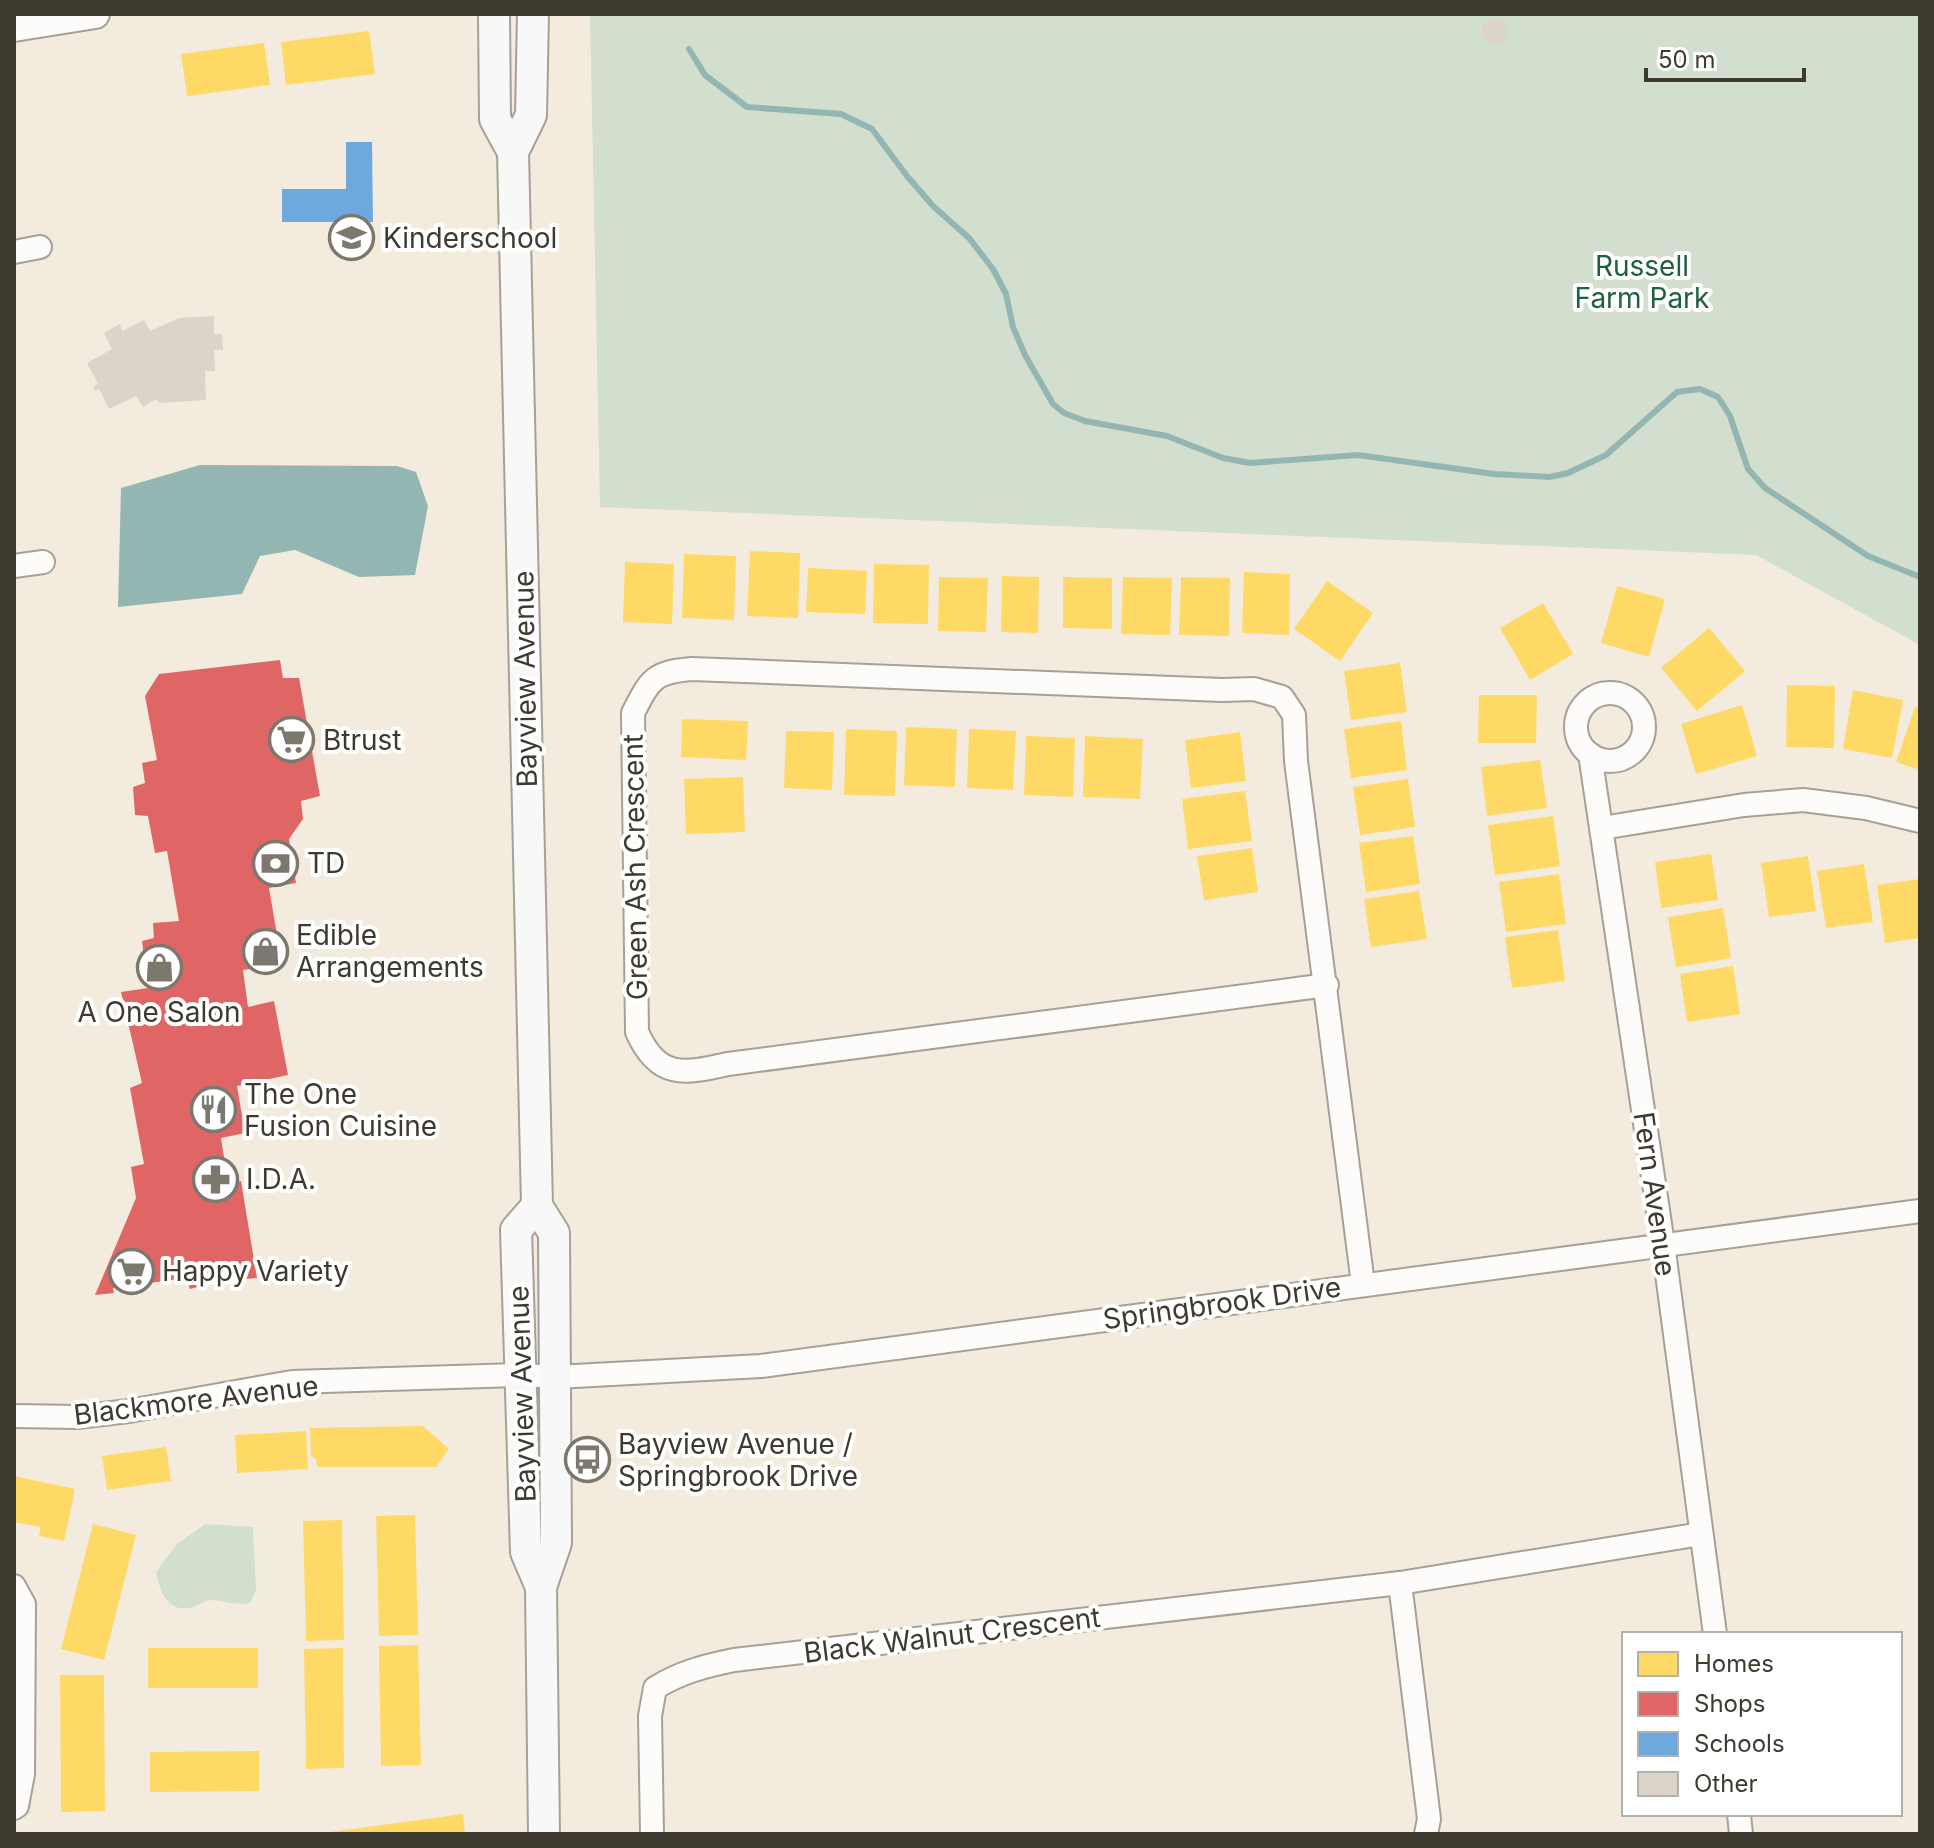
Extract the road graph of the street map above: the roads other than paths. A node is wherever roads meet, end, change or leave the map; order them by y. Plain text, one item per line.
1 (95, 14) edge
2 (494, 14) edge
3 (533, 14) edge
4 (14, 27) edge
5 (513, 152) junction
6 (40, 247) dead end
7 (14, 252) edge
8 (43, 562) dead end
9 (14, 566) edge
10 (1590, 754) dead end
11 (1920, 821) edge
12 (1602, 828) junction
13 (1327, 985) junction
14 (537, 1206) junction
15 (1920, 1211) edge
16 (1663, 1244) junction
17 (1363, 1284) junction
18 (522, 1375) junction
19 (556, 1377) junction
20 (14, 1416) edge
21 (1701, 1534) junction
22 (1400, 1583) junction
23 (14, 1586) edge
24 (541, 1587) junction
25 (1715, 1632) edge
26 (14, 1808) edge
27 (544, 1834) edge
28 (652, 1834) edge
29 (1426, 1834) edge

1 - 4 street
2 - 5 main road, Bayview Avenue
3 - 5 main road, Bayview Avenue
5 - 14 main road, Bayview Avenue
6 - 7 street
8 - 9 street
10 - 12 street, Fern Avenue
11 - 12 street
12 - 16 street, Fern Avenue
13 - 13 street, Green Ash Crescent
13 - 17 street, Green Ash Crescent
14 - 18 main road, Bayview Avenue
14 - 19 main road, Bayview Avenue
15 - 16 street, Springbrook Drive
16 - 17 street, Springbrook Drive
16 - 21 street, Fern Avenue
17 - 19 street, Springbrook Drive
18 - 19 street, Springbrook Drive
18 - 20 street, Blackmore Avenue
18 - 24 main road, Bayview Avenue
19 - 24 main road, Bayview Avenue
21 - 22 street, Black Walnut Crescent
21 - 25 street, Fern Avenue
22 - 28 street, Black Walnut Crescent
22 - 29 street
23 - 26 street
24 - 27 main road, Bayview Avenue

